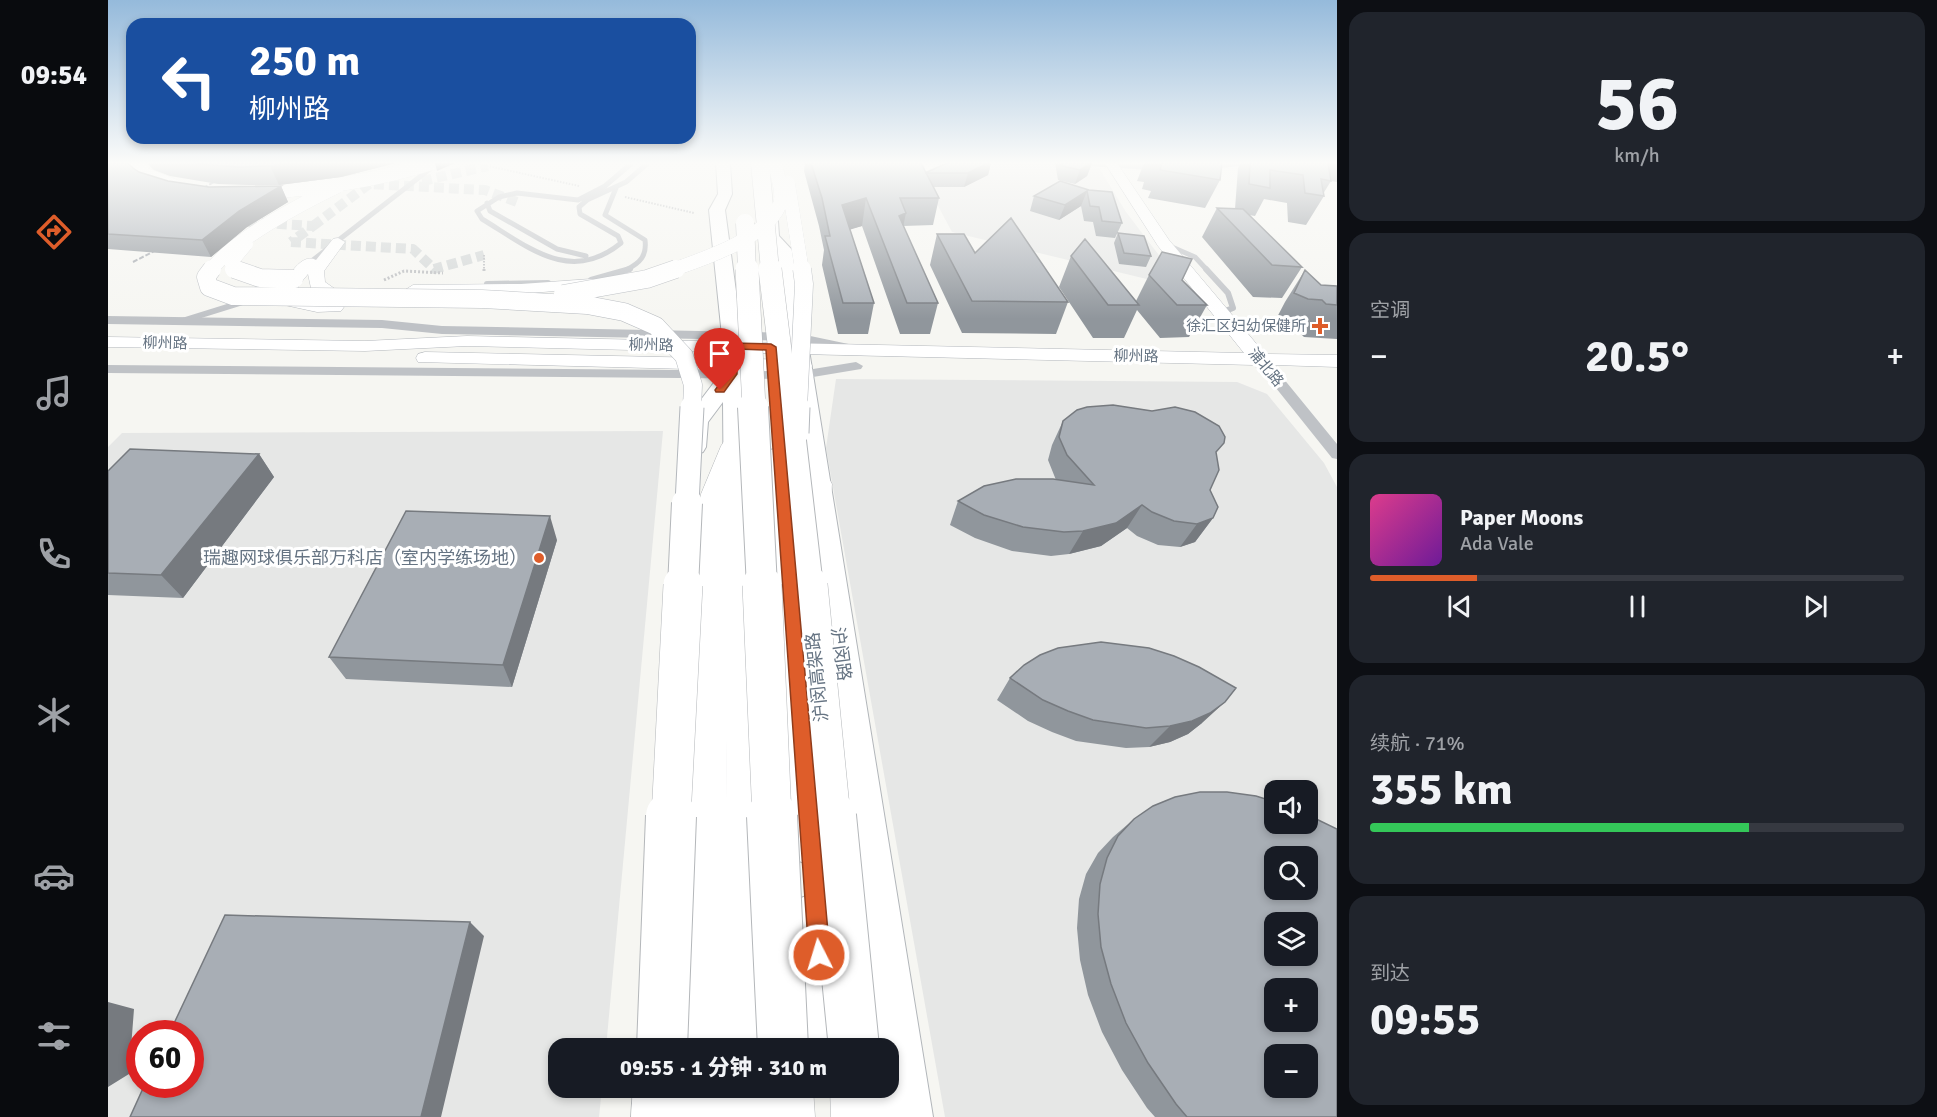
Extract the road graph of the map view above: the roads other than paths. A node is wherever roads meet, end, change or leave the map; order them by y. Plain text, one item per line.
1 (284, 215) edge
2 (372, 215) edge
3 (480, 215) edge
4 (497, 215) edge
5 (582, 215) edge
6 (605, 215) edge
7 (742, 215) edge
8 (744, 215) edge
9 (753, 215) edge
10 (765, 215) edge
11 (774, 215) edge
12 (793, 215) edge
13 (1145, 215) edge
14 (267, 227) junction
15 (771, 237) junction
16 (338, 242) junction
17 (597, 257) junction
18 (310, 262) junction
19 (656, 276) junction
20 (395, 281) dead end
21 (280, 284) dead end
22 (334, 285) junction
23 (272, 289) dead end
24 (485, 292) junction
25 (108, 320) edge
26 (182, 321) junction
27 (668, 338) junction
28 (108, 342) edge
29 (108, 352) edge
30 (732, 355) junction
31 (785, 356) junction
32 (855, 358) junction
33 (1337, 361) edge
34 (1264, 365) junction
35 (108, 369) edge
36 (1337, 371) edge
37 (735, 446) junction
38 (1337, 454) edge
39 (798, 480) junction
40 (700, 514) junction
41 (658, 1038) edge
42 (662, 1038) edge
43 (702, 1038) edge
44 (747, 1038) edge
45 (783, 1038) edge
46 (826, 1038) edge
47 (853, 1038) edge
48 (875, 1038) edge
49 (655, 1098) edge
50 (661, 1098) edge
51 (701, 1098) edge
52 (747, 1098) edge
53 (785, 1098) edge
54 (831, 1098) edge
55 (859, 1098) edge
56 (882, 1098) edge
57 (654, 1117) edge
58 (660, 1117) edge
59 (701, 1117) edge
60 (747, 1117) edge
61 (786, 1117) edge
62 (833, 1117) edge
63 (861, 1117) edge
64 (885, 1117) edge
65 (908, 1117) edge

1 - 14 main road, bridge
2 - 16 lane
3 - 17 lane
4 - 17 lane
5 - 17 lane
6 - 24 lane
7 - 30 main road
8 - 45 highway, bridge
9 - 15 main road
10 - 39 highway, 沪闵高架路, bridge
11 - 19 main road, bridge
12 - 39 main road, bridge
13 - 34 main road, 浦北路
14 - 22 main road, bridge
14 - 24 main road, bridge
15 - 31 main road
15 - 31 main road, 沪闵路
16 - 18 lane
16 - 22 main road
18 - 21 lane
18 - 27 main road
19 - 22 main road, bridge
19 - 24 main road, bridge
20 - 24 main road
23 - 26 lane
24 - 27 main road, bridge
25 - 26 street
26 - 30 street
27 - 40 main road, bridge
28 - 30 main road, 柳州路
29 - 30 main road, 柳州路
30 - 31 main road, 柳州路
30 - 31 street
30 - 35 street
30 - 37 main road
30 - 41 main road
31 - 32 main road, 柳州路
31 - 32 street
31 - 39 main road, 沪闵路
32 - 34 main road, 柳州路
33 - 34 main road, 柳州路
34 - 36 main road, 柳州路
34 - 38 street, 浦北路
37 - 40 highway
37 - 44 main road
39 - 46 main road
39 - 47 highway, 沪闵高架路, bridge
39 - 48 highway
39 - 65 main road, 沪闵路
40 - 42 highway, bridge
40 - 43 highway
49 - 57 main road
50 - 58 highway
51 - 59 highway
52 - 60 main road
53 - 61 highway
54 - 62 main road
55 - 63 highway
56 - 64 highway

